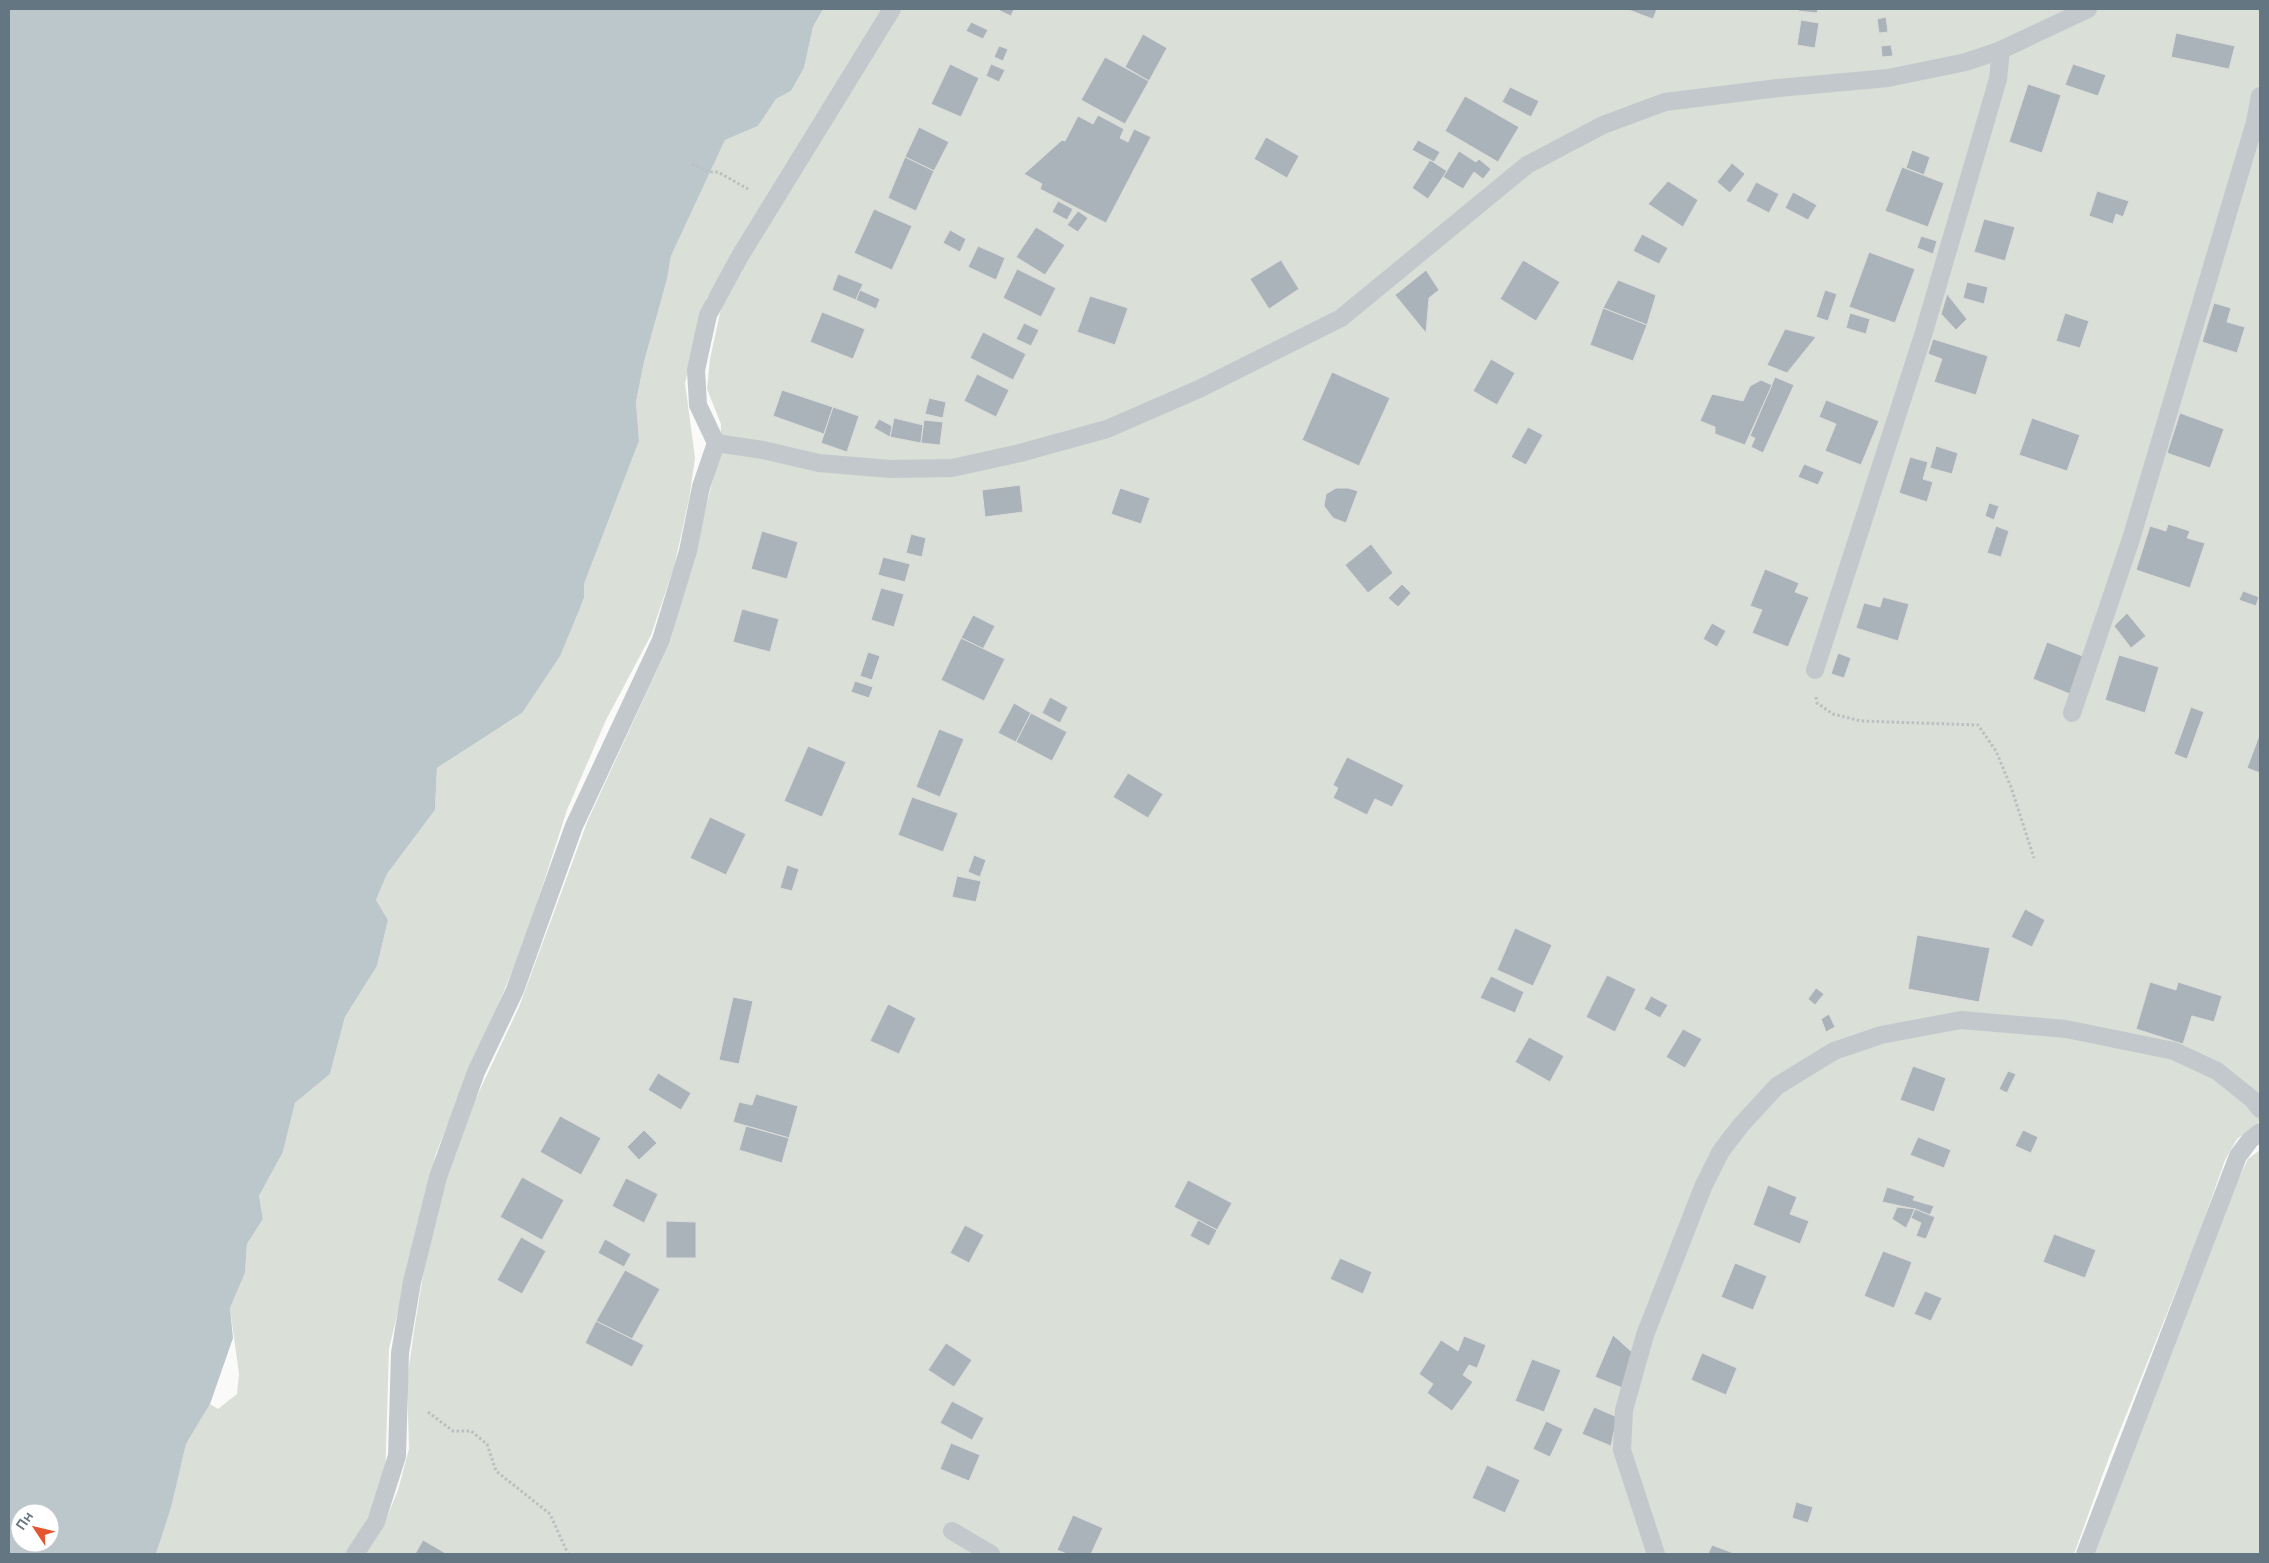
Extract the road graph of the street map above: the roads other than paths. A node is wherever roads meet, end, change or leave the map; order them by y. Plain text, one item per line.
1 (892, 9) edge
2 (2088, 9) edge
3 (2001, 50) junction
4 (2260, 96) edge
5 (716, 443) junction
6 (1815, 670) road end
7 (2072, 713) dead end
8 (2260, 1109) edge
9 (2260, 1132) edge
10 (952, 1531) dead end
11 (355, 1554) edge
12 (991, 1554) edge
13 (1656, 1554) edge
14 (2084, 1554) edge

1 - 5 lane
2 - 3 lane
3 - 5 lane
3 - 6 lane
4 - 7 lane
5 - 11 lane
8 - 13 lane
9 - 14 lane
10 - 12 lane

